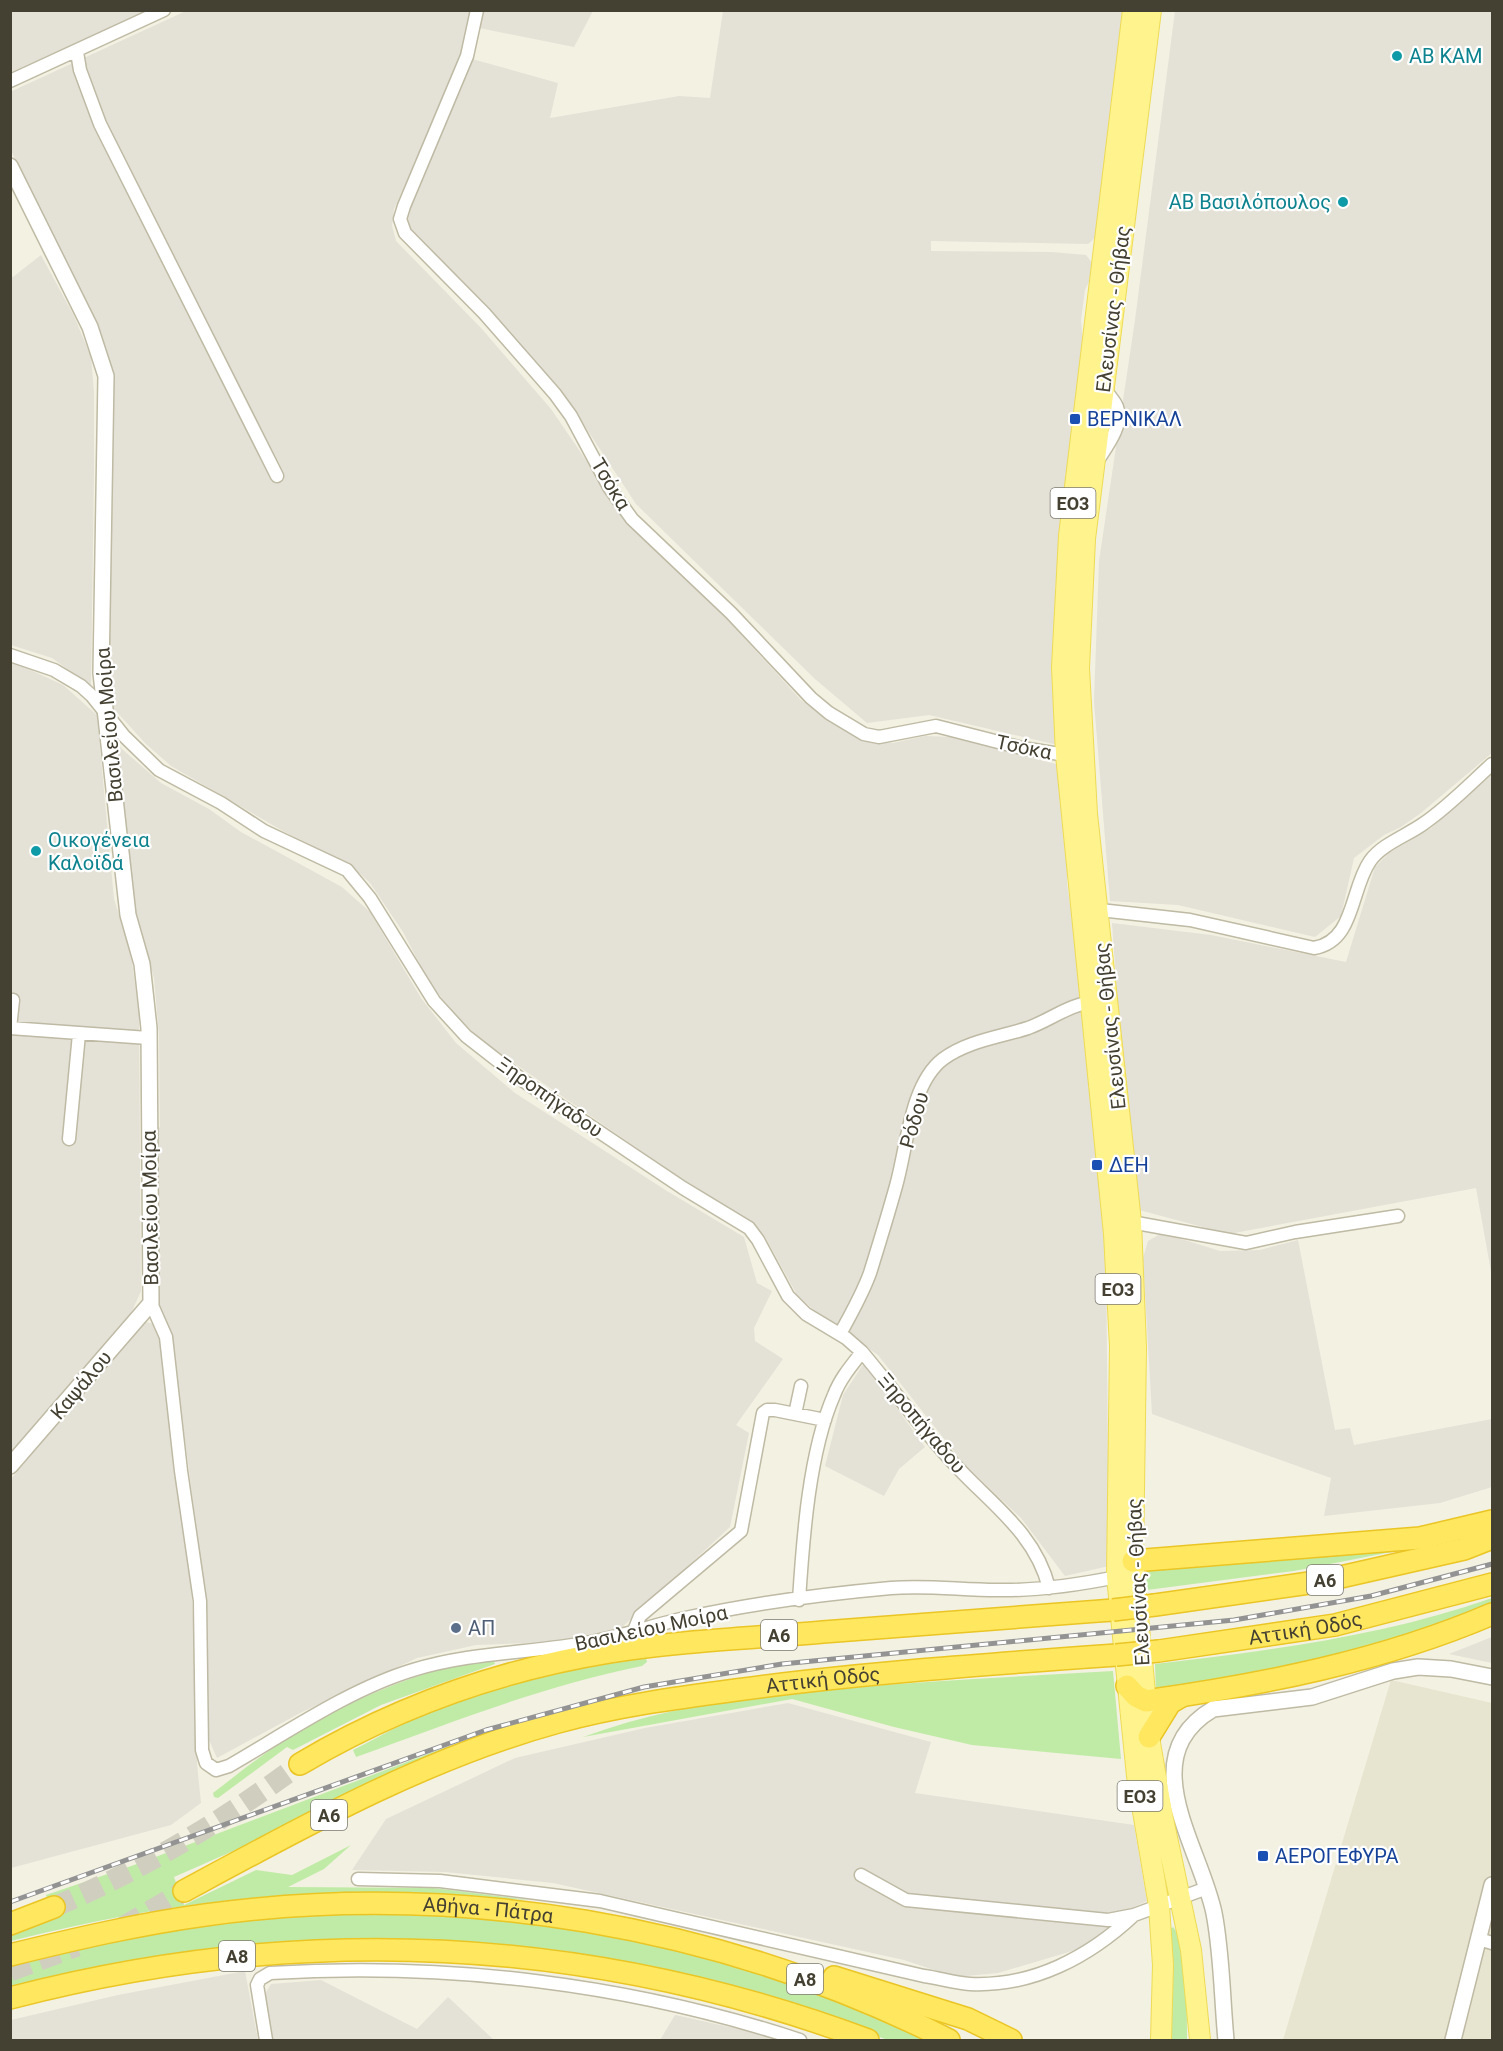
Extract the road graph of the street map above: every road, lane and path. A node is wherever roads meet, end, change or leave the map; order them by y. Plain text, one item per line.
1 (164, 10) edge
2 (477, 10) edge
3 (1133, 10) edge
4 (1151, 10) edge
5 (77, 52) junction
6 (10, 81) edge
7 (10, 166) edge
8 (276, 476) dead end
9 (10, 655) edge
10 (104, 710) junction
11 (1066, 755) junction
12 (1492, 764) edge
13 (1089, 909) junction
14 (13, 1000) dead end
15 (1099, 1002) junction
16 (10, 1028) edge
17 (79, 1034) junction
18 (148, 1038) junction
19 (69, 1139) dead end
20 (1398, 1216) dead end
21 (1131, 1222) junction
22 (151, 1303) junction
23 (840, 1334) junction
24 (862, 1352) junction
25 (801, 1386) dead end
26 (795, 1414) junction
27 (825, 1420) junction
28 (10, 1466) edge
29 (1492, 1521) edge
30 (1492, 1538) edge
31 (1133, 1561) junction
32 (1117, 1577) junction
33 (1492, 1584) edge
34 (1049, 1588) junction
35 (799, 1600) junction
36 (1492, 1614) edge
37 (633, 1633) junction
38 (1492, 1677) edge
39 (1127, 1686) junction
40 (1182, 1696) junction
41 (1146, 1701) junction
42 (1149, 1737) junction
43 (300, 1764) tunnel mouth
44 (861, 1875) dead end
45 (358, 1880) dead end
46 (1492, 1885) edge
47 (1207, 1888) junction
48 (184, 1891) tunnel mouth
49 (1180, 1898) junction
50 (1159, 1906) junction
51 (54, 1907) tunnel mouth
52 (1134, 1915) junction
53 (10, 1924) edge
54 (656, 1934) junction
55 (1486, 1941) edge
56 (10, 1956) edge
57 (10, 1998) edge
58 (810, 2020) junction
59 (266, 2040) edge
60 (800, 2040) edge
61 (848, 2040) edge
62 (868, 2040) edge
63 (949, 2040) edge
64 (1011, 2040) edge
65 (1161, 2040) edge
66 (1200, 2040) edge
67 (1226, 2040) edge
68 (1453, 2040) edge

1 - 5 street
2 - 11 street, Τσόκα
3 - 11 main road, Ελευσίνας - Θήβας / ΕΟ3
4 - 13 main road, Ελευσίνας - Θήβας / ΕΟ3
5 - 6 street
5 - 8 street
7 - 10 street, Βασιλείου Μοίρα
9 - 10 street, Ξηροπήγαδου
10 - 18 street, Βασιλείου Μοίρα
10 - 23 street, Ξηροπήγαδου
11 - 13 main road, Ελευσίνας - Θήβας / ΕΟ3
12 - 13 street
13 - 15 main road, Ελευσίνας - Θήβας / ΕΟ3
14 - 16 street
15 - 21 main road, Ελευσίνας - Θήβας / ΕΟ3
15 - 23 street, Ρόδου
15 - 32 main road, Ελευσίνας - Θήβας / ΕΟ3
16 - 17 street
17 - 18 street
17 - 19 street
18 - 22 street, Βασιλείου Μοίρα
20 - 21 street
21 - 31 main road, Ελευσίνας - Θήβας / ΕΟ3
22 - 28 street, Καψάλου
22 - 37 street, Βασιλείου Μοίρα
23 - 24 street, Ξηροπήγαδου
24 - 27 street
24 - 34 street, Ξηροπήγαδου
25 - 26 street
26 - 27 street
26 - 37 street
27 - 35 street
29 - 31 highway
30 - 43 highway, Α6, bridge
31 - 32 main road
31 - 41 main road, Ελευσίνας - Θήβας / ΕΟ3
32 - 34 street, Βασιλείου Μοίρα
32 - 39 main road, Ελευσίνας - Θήβας / ΕΟ3
33 - 48 highway, Αττική Οδός / Α6, bridge
34 - 35 street, Βασιλείου Μοίρα
35 - 37 street, Βασιλείου Μοίρα
36 - 40 highway
38 - 47 street
39 - 41 highway
39 - 50 main road, Ελευσίνας - Θήβας / ΕΟ3
40 - 41 highway
40 - 42 highway
41 - 42 main road, Ελευσίνας - Θήβας / ΕΟ3
42 - 49 main road, Ελευσίνας - Θήβας / ΕΟ3
44 - 52 street
45 - 52 street
46 - 55 street
47 - 49 street
47 - 67 street
49 - 50 street
49 - 66 main road, Ελευσίνας - Θήβας / ΕΟ3
50 - 52 street
50 - 65 main road, Ελευσίνας - Θήβας / ΕΟ3
51 - 53 highway
54 - 56 highway, Αθήνα - Πάτρα / Α8
54 - 63 highway, Αθήνα - Πάτρα / Α8
54 - 64 highway
55 - 68 street
57 - 58 highway, Α8
58 - 61 highway
58 - 62 highway, Α8
59 - 60 street

